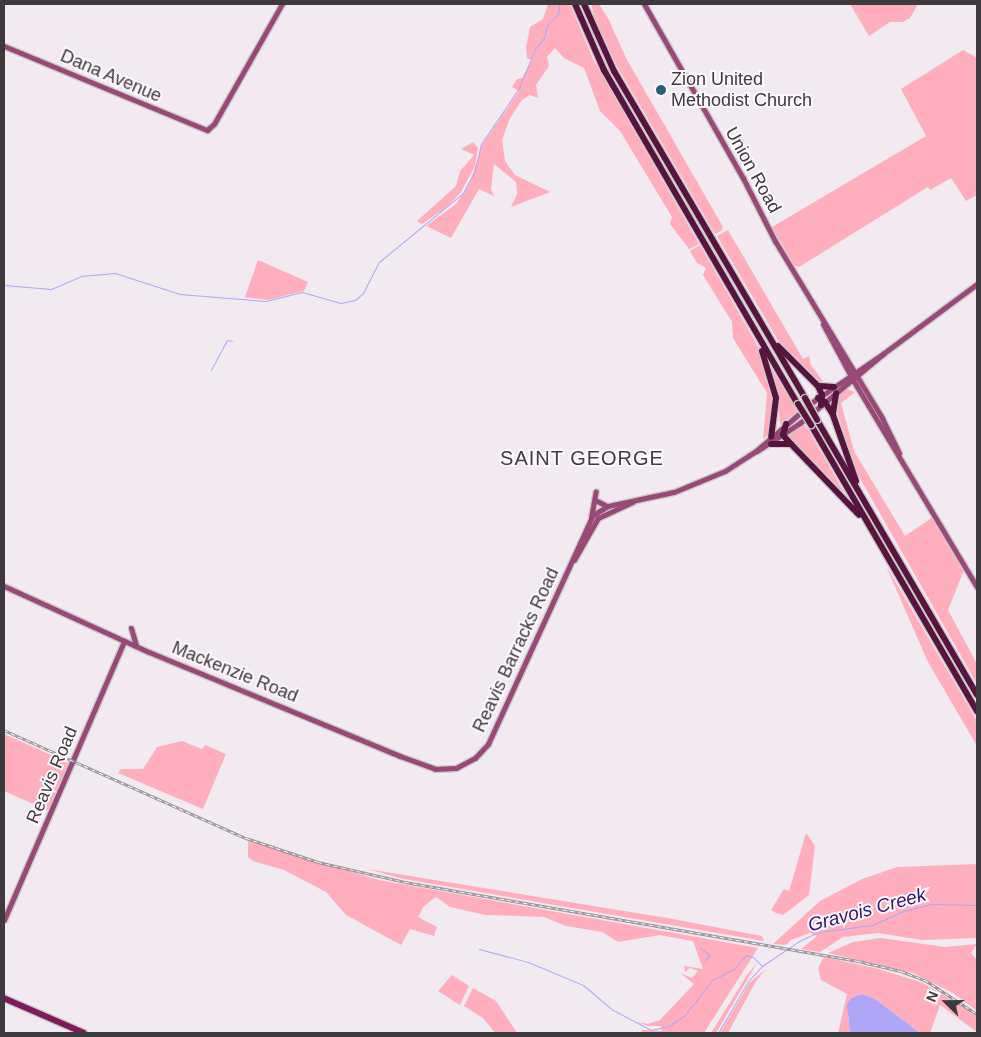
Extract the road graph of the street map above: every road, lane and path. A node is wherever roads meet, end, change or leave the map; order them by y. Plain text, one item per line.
1 (282, 4) edge
2 (575, 4) edge
3 (584, 4) edge
4 (644, 4) edge
5 (4, 46) edge
6 (977, 284) edge
7 (756, 333) junction
8 (768, 336) junction
9 (854, 376) junction
10 (818, 386) junction
11 (844, 387) junction
12 (858, 389) junction
13 (835, 390) junction
14 (822, 400) junction
15 (833, 414) junction
16 (776, 416) junction
17 (784, 430) junction
18 (771, 440) junction
19 (791, 444) junction
20 (899, 453) junction
21 (858, 490) junction
22 (596, 491) dead end
23 (598, 501) dead end
24 (632, 502) junction
25 (608, 506) junction
26 (591, 518) junction
27 (871, 529) junction
28 (572, 562) junction
29 (4, 586) edge
30 (977, 587) edge
31 (131, 628) dead end
32 (124, 640) junction
33 (136, 646) junction
34 (977, 695) edge
35 (977, 711) edge
36 (460, 767) joint
37 (4, 920) edge
38 (4, 998) edge
39 (84, 1033) edge

1 - 5 main road, Dana Avenue
2 - 7 highway
3 - 8 highway
4 - 9 main road, Union Road
6 - 9 main road, Reavis Barracks Road
7 - 16 highway
7 - 27 highway, bridge
8 - 10 highway
8 - 21 highway, bridge
9 - 11 main road, Reavis Barracks Road
9 - 12 main road, Union Road
9 - 13 main road, Reavis Barracks Road
9 - 20 main road, Union Road
10 - 13 highway
10 - 14 highway
11 - 12 main road
11 - 13 main road, Reavis Barracks Road
12 - 20 main road, Union Road
13 - 14 main road, Reavis Barracks Road
13 - 15 highway
14 - 15 highway
14 - 17 main road, Reavis Barracks Road
15 - 21 highway
16 - 17 highway
16 - 18 highway
17 - 18 main road, Reavis Barracks Road
17 - 19 highway
18 - 19 highway
18 - 24 main road, Reavis Barracks Road
19 - 27 highway
20 - 30 main road, Union Road
21 - 34 highway
22 - 26 main road
23 - 25 main road
24 - 25 main road, Reavis Barracks Road
24 - 28 main road, Reavis Barracks Road
25 - 26 main road, Reavis Barracks Road
26 - 28 main road, Reavis Barracks Road
27 - 35 highway
28 - 36 main road, Reavis Barracks Road
29 - 32 main road, Mackenzie Road
31 - 33 main road
32 - 33 main road, Mackenzie Road
32 - 37 main road, Reavis Road
33 - 36 main road, Mackenzie Road
38 - 39 main road

